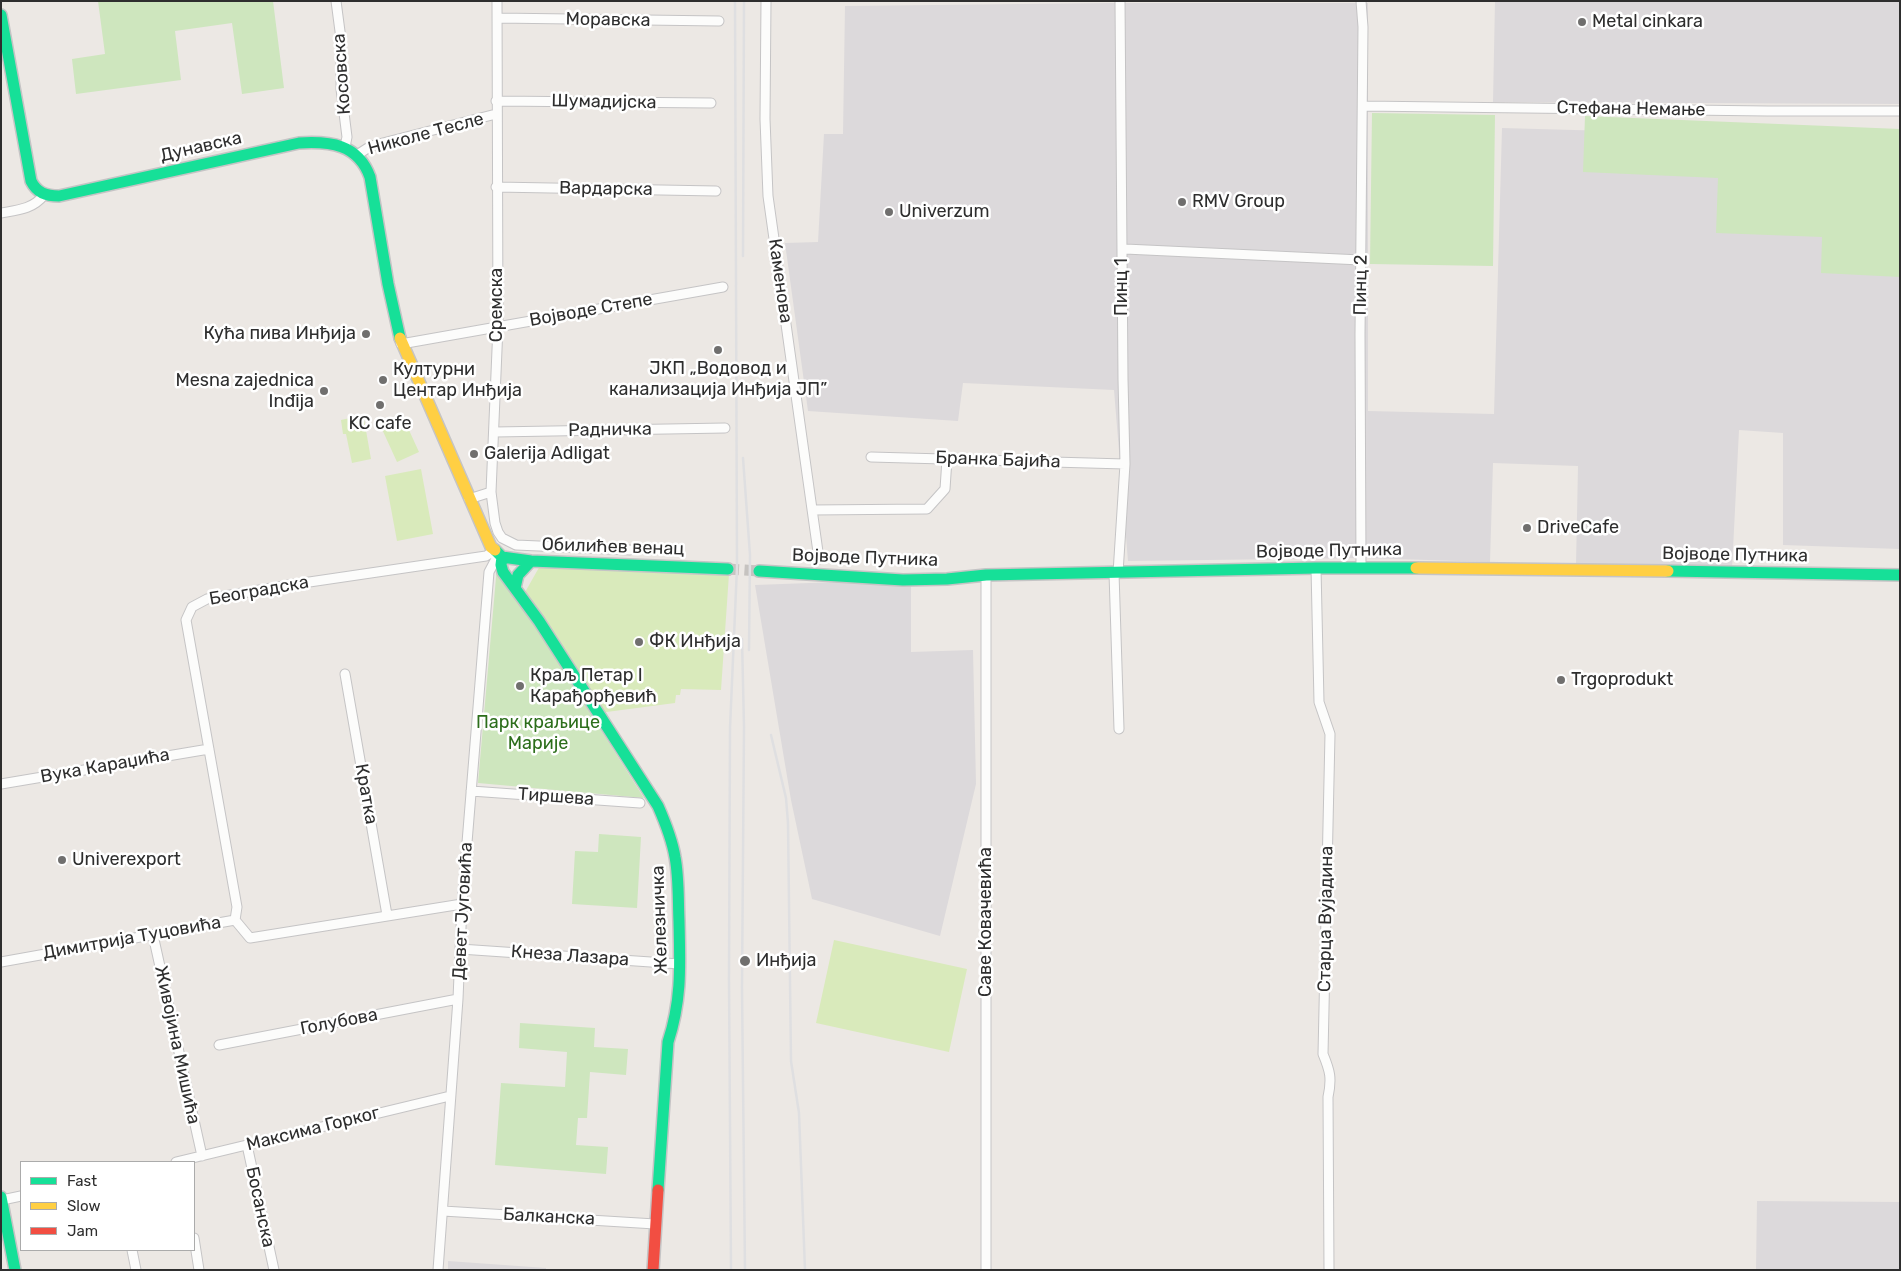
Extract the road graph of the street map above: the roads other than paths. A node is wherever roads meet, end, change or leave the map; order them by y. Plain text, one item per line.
1 (336, 1) edge
2 (496, 1) edge
3 (766, 1) edge
4 (1120, 1) edge
5 (1361, 1) edge
6 (1, 15) edge
7 (496, 18) junction
8 (719, 21) dead end
9 (496, 100) junction
10 (711, 104) dead end
11 (1363, 106) junction
12 (1900, 112) edge
13 (496, 114) junction
14 (345, 147) junction
15 (356, 155) junction
16 (496, 187) junction
17 (716, 191) dead end
18 (44, 195) junction
19 (1, 213) edge
20 (1122, 250) junction
21 (1362, 260) junction
22 (723, 287) dead end
23 (498, 326) junction
24 (401, 344) junction
25 (725, 428) dead end
26 (495, 432) junction
27 (871, 457) dead end
28 (947, 459) junction
29 (1125, 464) junction
30 (491, 492) junction
31 (469, 500) junction
32 (812, 510) junction
33 (630, 550) dead end
34 (498, 554) junction
35 (819, 559) dead end
36 (531, 560) junction
37 (1316, 568) junction
38 (1361, 568) junction
39 (728, 569) tunnel mouth
40 (759, 571) tunnel mouth
41 (1116, 573) junction
42 (986, 575) junction
43 (1900, 575) edge
44 (515, 588) junction
45 (345, 674) dead end
46 (1119, 729) dead end
47 (210, 749) junction
48 (1, 784) edge
49 (471, 791) junction
50 (640, 803) dead end
51 (462, 904) junction
52 (387, 915) junction
53 (235, 920) junction
54 (153, 935) junction
55 (460, 949) junction
56 (1, 962) edge
57 (680, 964) junction
58 (458, 999) junction
59 (220, 1045) dead end
60 (450, 1096) junction
61 (247, 1145) junction
62 (202, 1156) junction
63 (183, 1161) edge
64 (20, 1196) edge
65 (2, 1198) edge
66 (443, 1211) junction
67 (655, 1224) junction
68 (195, 1243) edge
69 (132, 1251) edge
70 (15, 1270) edge
71 (136, 1270) edge
72 (200, 1270) edge
73 (274, 1270) edge
74 (438, 1270) edge
75 (653, 1270) edge
76 (986, 1270) edge
77 (1328, 1270) edge

1 - 14 street, Косовска
2 - 7 street, Сремска
3 - 32 street, Каменова
4 - 20 street, Пинц 1
5 - 11 street, Пинц 2
6 - 18 main road
7 - 8 street, Моравска
7 - 9 street, Сремска
9 - 10 street, Шумадијска
9 - 13 street, Сремска
11 - 12 street, Стефана Немање
11 - 21 street, Пинц 2
13 - 15 street, Николе Тесле
13 - 16 street, Сремска
14 - 15 main road, Дунавска
14 - 18 main road, Дунавска
15 - 24 main road, Дунавска
16 - 17 street, Вардарска
16 - 23 street, Сремска
18 - 19 street
20 - 21 street
20 - 29 street, Пинц 1
21 - 38 street, Пинц 2
22 - 23 street, Војводе Степе
23 - 24 street, Војводе Степе
23 - 26 street, Сремска
24 - 31 main road, Железничка
25 - 26 street, Радничка
26 - 30 street, Сремска
27 - 28 street, Бранка Бајића
28 - 29 street, Бранка Бајића
28 - 32 street
29 - 41 street, Пинц 1
30 - 31 street
30 - 33 street, Сремска
31 - 34 main road, Железничка
32 - 35 street, Каменова
34 - 36 main road, Обилићев венац
34 - 44 main road, Железничка
34 - 47 street, Београдска
34 - 49 street, Девет Југовића
36 - 39 main road, Обилићев венац
36 - 44 main road
37 - 38 main road, Војводе Путника
37 - 41 main road, Војводе Путника
37 - 77 street, Старца Вујадина
38 - 43 main road, Војводе Путника
40 - 42 main road, Војводе Путника
41 - 42 main road, Војводе Путника
41 - 46 street, Пинц 1
42 - 76 street, Саве Ковачевића
44 - 57 main road, Железничка
45 - 52 street, Кратка
47 - 48 street, Вука Караџића
47 - 53 street, Београдска
49 - 50 street, Тиршева
49 - 51 street, Девет Југовића
51 - 52 street, Димитрија Туцовића
51 - 55 street, Девет Југовића
52 - 53 street, Димитрија Туцовића
53 - 54 street, Димитрија Туцовића
54 - 56 street, Димитрија Туцовића
54 - 62 street, Живојина Мишића
55 - 57 street, Кнеза Лазара
55 - 58 street, Девет Југовића
57 - 67 main road, Железничка
58 - 59 street, Голубова
58 - 60 street, Девет Југовића
60 - 61 street, Максима Горког
60 - 66 street, Девет Југовића
61 - 62 street, Максима Горког
61 - 73 street, Босанска
62 - 63 street, Максима Горког
64 - 65 street
65 - 70 main road
66 - 67 street, Балканска
66 - 74 street, Девет Југовића
67 - 75 main road, Железничка
68 - 72 street
69 - 71 street

